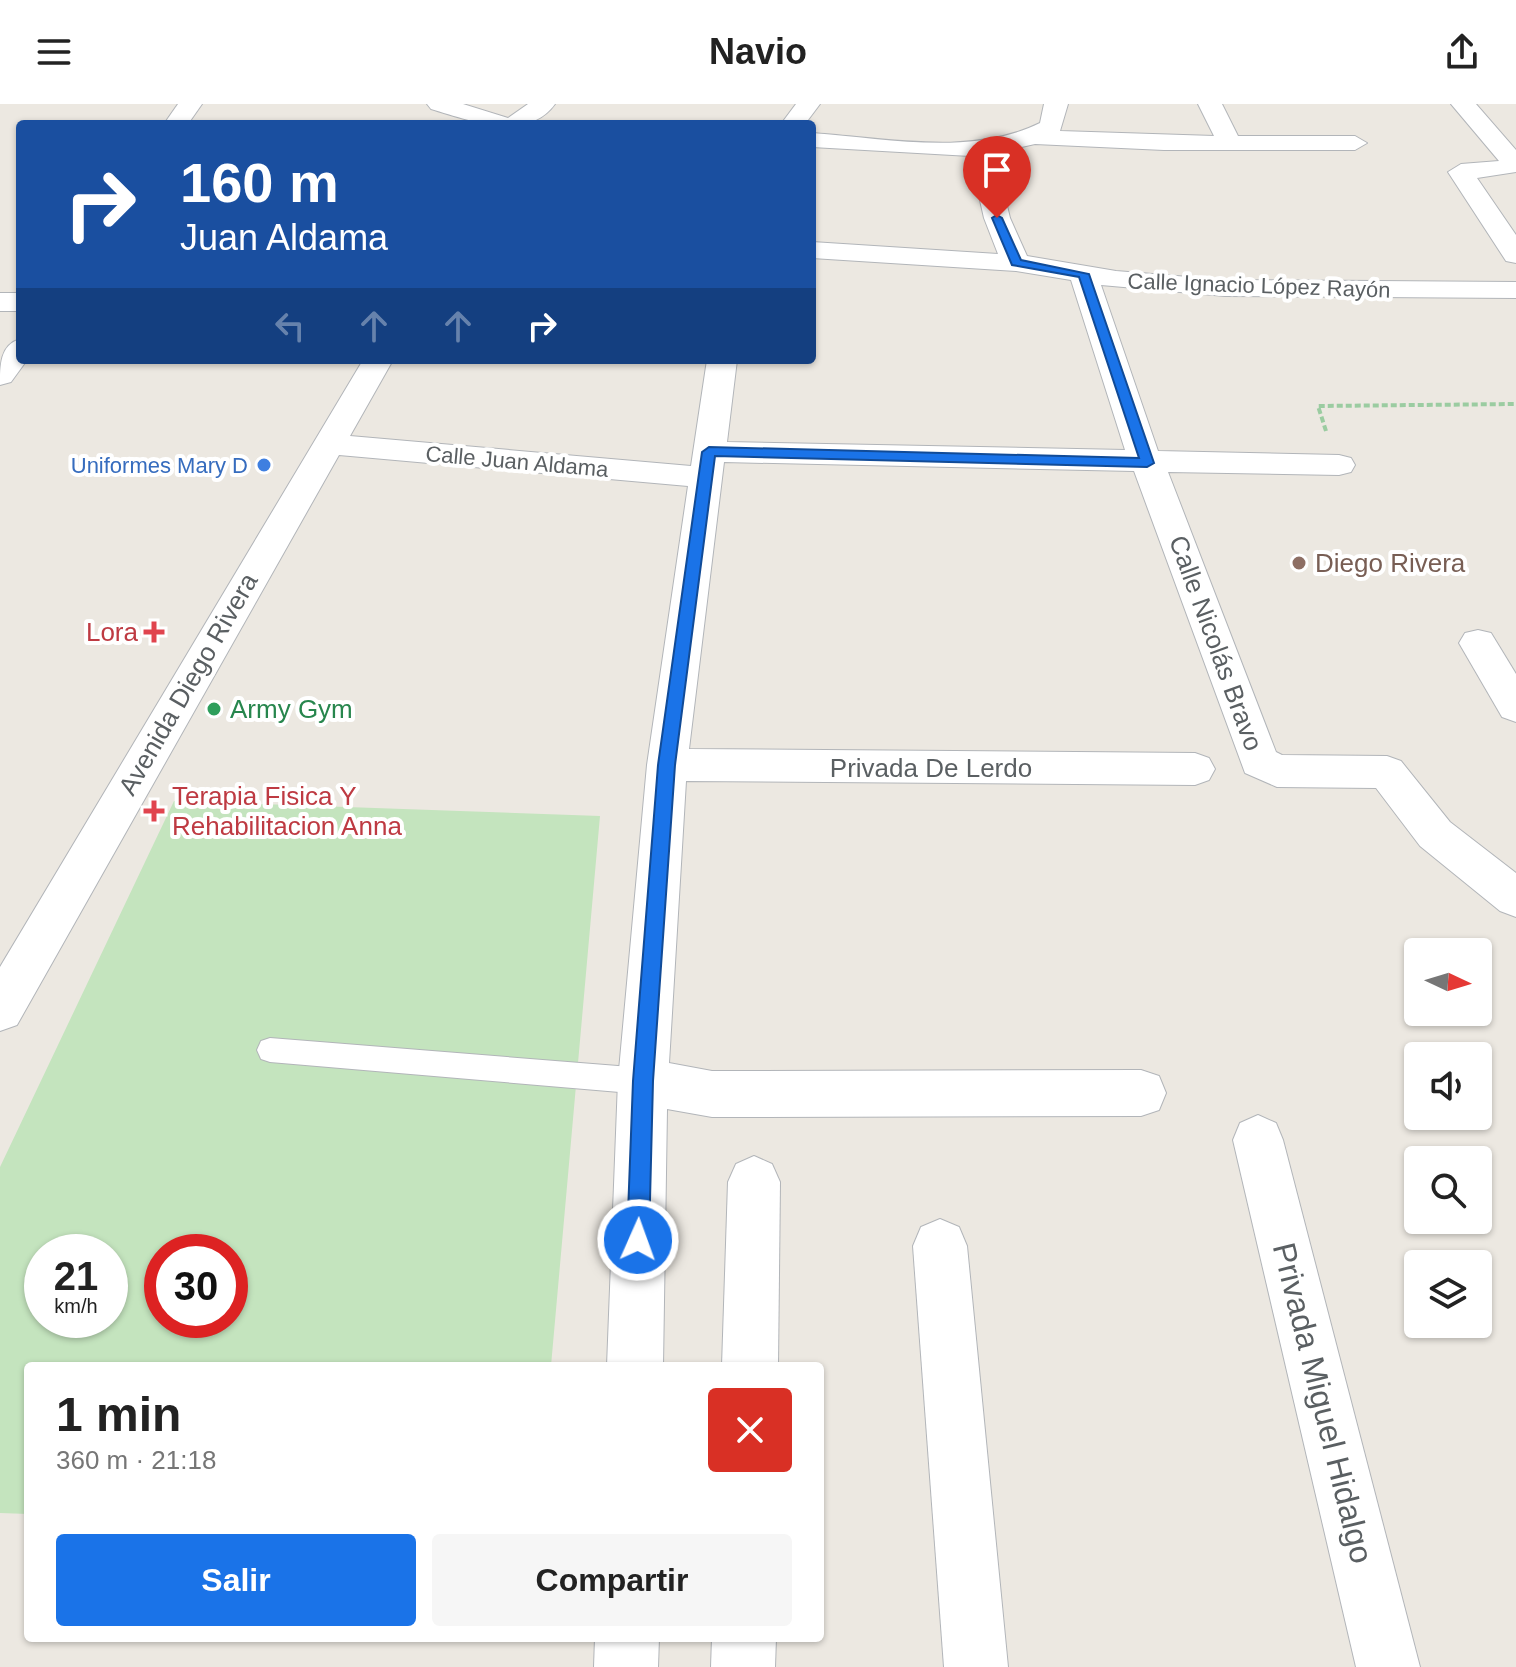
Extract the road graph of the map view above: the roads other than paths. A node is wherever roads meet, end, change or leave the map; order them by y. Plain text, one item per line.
1 (439, 104) edge
2 (543, 104) edge
3 (1056, 104) edge
4 (1210, 104) edge
5 (1463, 104) edge
6 (491, 120) edge
7 (521, 120) edge
8 (1036, 137) junction
9 (816, 140) edge
10 (1230, 143) junction
11 (1355, 143) dead end
12 (980, 148) junction
13 (816, 250) edge
14 (1516, 255) edge
15 (1016, 263) junction
16 (1083, 274) junction
17 (1516, 290) edge
18 (16, 354) edge
19 (376, 364) edge
20 (721, 364) edge
21 (0, 376) edge
22 (331, 444) junction
23 (1147, 463) junction
24 (706, 464) junction
25 (1339, 465) dead end
26 (1478, 643) dead end
27 (1516, 707) edge
28 (667, 765) junction
29 (1195, 769) dead end
30 (1516, 898) edge
31 (0, 1010) edge
32 (270, 1050) dead end
33 (643, 1081) junction
34 (1141, 1093) dead end
35 (1258, 1140) dead end
36 (754, 1182) dead end
37 (940, 1246) dead end
38 (635, 1362) edge
39 (750, 1362) edge
40 (627, 1642) edge
41 (744, 1642) edge
42 (626, 1667) edge
43 (743, 1667) edge
44 (976, 1667) edge
45 (1388, 1667) edge

1 - 6 street
2 - 7 street
3 - 8 street
4 - 10 street
5 - 14 street
8 - 10 street
8 - 12 street
9 - 12 street
10 - 11 street
12 - 15 street
13 - 15 street, Calle Ignacio López Rayón
15 - 16 street, Calle Ignacio López Rayón
16 - 17 street, Calle Ignacio López Rayón
16 - 23 street, Calle Nicolás Bravo
18 - 21 street
19 - 22 street, Avenida Diego Rivera
20 - 24 street
22 - 24 street, Calle Juan Aldama
22 - 31 street, Avenida Diego Rivera
23 - 24 street, Calle Juan Aldama
23 - 25 street, Calle Juan Aldama
23 - 30 street, Calle Nicolás Bravo
24 - 28 street
26 - 27 street
28 - 29 street, Privada De Lerdo
28 - 33 street
32 - 33 lane
33 - 34 street
33 - 38 street
35 - 45 street, Privada Miguel Hidalgo
36 - 39 street
37 - 44 street
40 - 42 street
41 - 43 street

